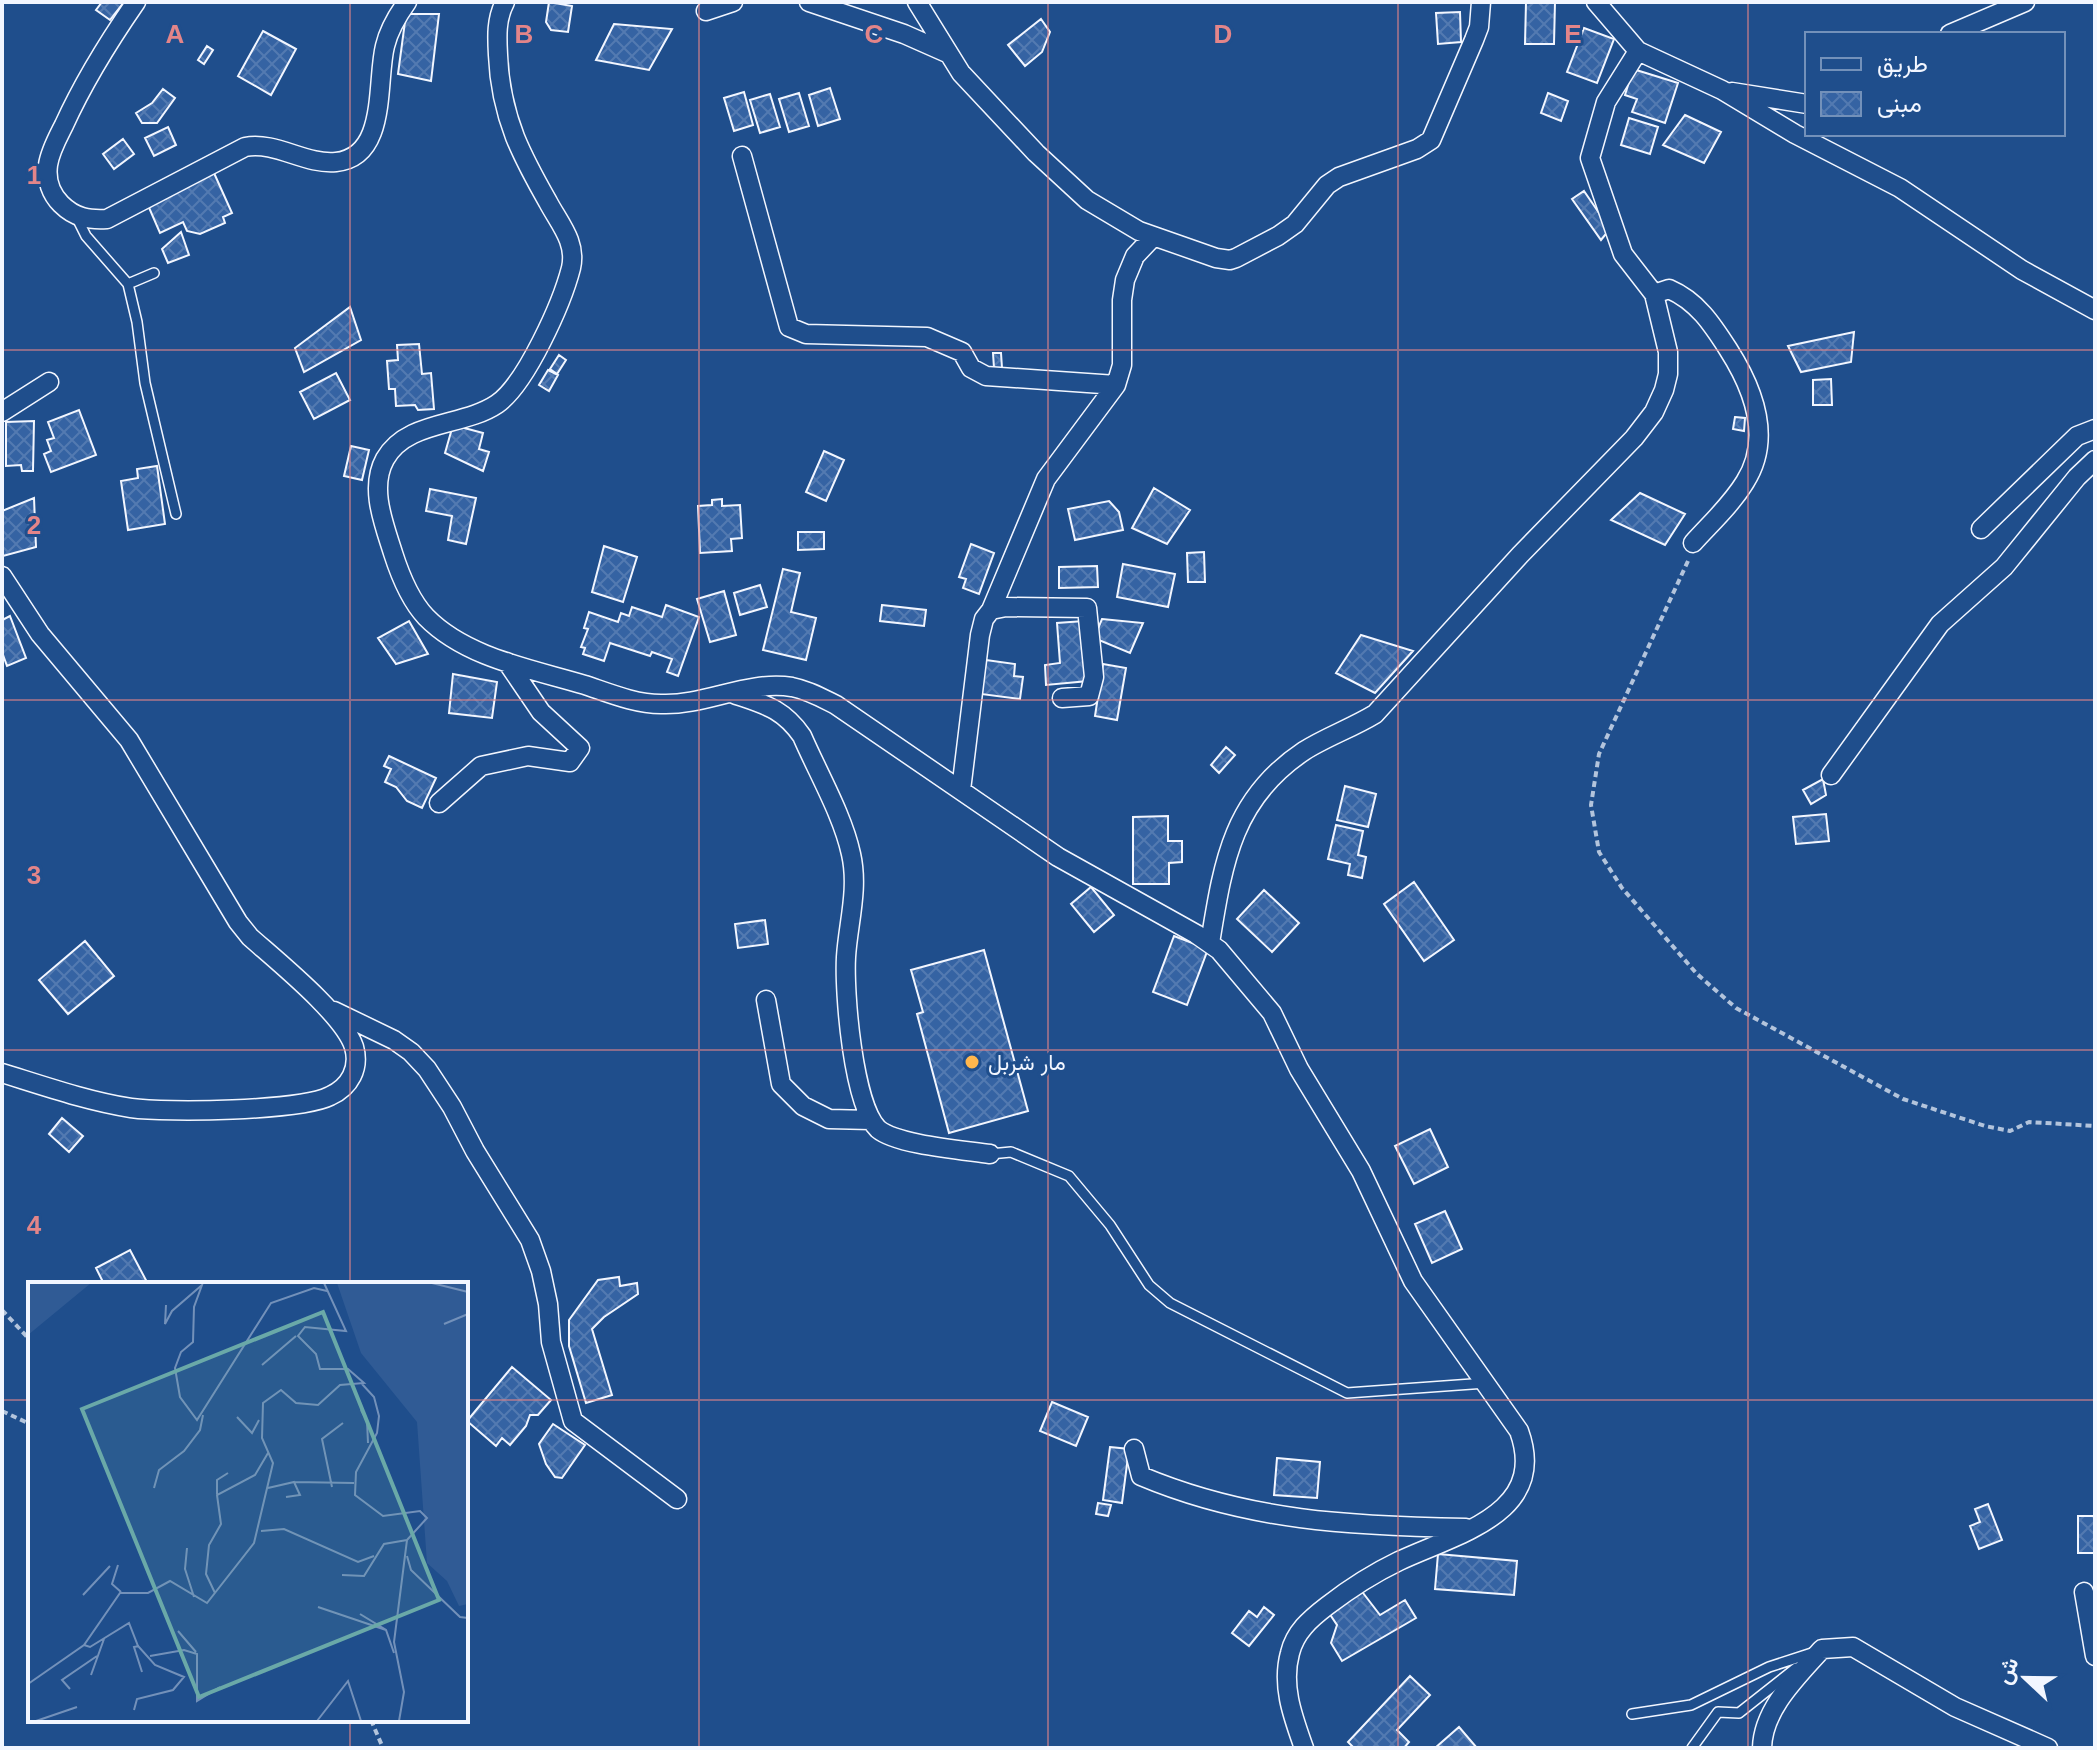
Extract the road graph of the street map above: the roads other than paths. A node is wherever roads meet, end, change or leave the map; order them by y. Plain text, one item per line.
1 (136, 2) edge
2 (407, 2) edge
3 (505, 2) edge
4 (733, 2) edge
5 (809, 2) edge
6 (917, 2) edge
7 (1481, 2) edge
8 (1596, 2) edge
9 (2025, 2) edge
10 (706, 11) dead end
11 (1955, 32) edge
12 (1638, 51) junction
13 (947, 53) junction
14 (1722, 90) junction
15 (1805, 104) edge
16 (742, 156) dead end
17 (75, 215) junction
18 (1153, 237) junction
19 (154, 273) dead end
20 (128, 284) junction
21 (1654, 294) junction
22 (2095, 310) edge
23 (49, 382) dead end
24 (1116, 385) junction
25 (2, 412) edge
26 (2095, 429) edge
27 (2095, 460) edge
28 (176, 514) dead end
29 (1981, 529) dead end
30 (1693, 543) road end
31 (2, 576) edge
32 (991, 610) junction
33 (507, 662) junction
34 (731, 693) junction
35 (1062, 698) dead end
36 (1831, 775) dead end
37 (961, 790) junction
38 (439, 803) dead end
39 (1210, 943) junction
40 (766, 1000) dead end
41 (325, 1007) junction
42 (2, 1073) edge
43 (871, 1120) junction
44 (990, 1154) joint
45 (1486, 1383) junction
46 (1134, 1449) dead end
47 (677, 1499) dead end
48 (1473, 1529) junction
49 (2084, 1592) dead end
50 (1822, 1649) junction
51 (2095, 1656) edge
52 (1632, 1714) dead end
53 (1304, 1748) edge
54 (1692, 1748) edge
55 (1762, 1748) edge
56 (2048, 1748) edge

1 - 17 street
2 - 17 street
3 - 33 street
4 - 10 street
5 - 13 street
6 - 13 street
7 - 18 street
8 - 12 street
9 - 11 street
12 - 14 street
12 - 21 street
13 - 18 street
14 - 15 street
14 - 22 street
16 - 24 street
17 - 20 lane
18 - 24 street
19 - 20 lane
20 - 28 lane
21 - 30 street
21 - 39 street
23 - 25 street
24 - 32 street
26 - 29 street
27 - 36 street
31 - 41 street
32 - 35 street
32 - 37 street
33 - 34 street
33 - 38 street
34 - 37 street
34 - 43 street
37 - 39 street
39 - 45 street
40 - 43 street
41 - 42 street
41 - 47 street
43 - 44 street
44 - 45 lane
45 - 48 street
46 - 48 street
48 - 53 street
49 - 51 street
50 - 52 lane
50 - 54 lane
50 - 55 street
50 - 56 street

